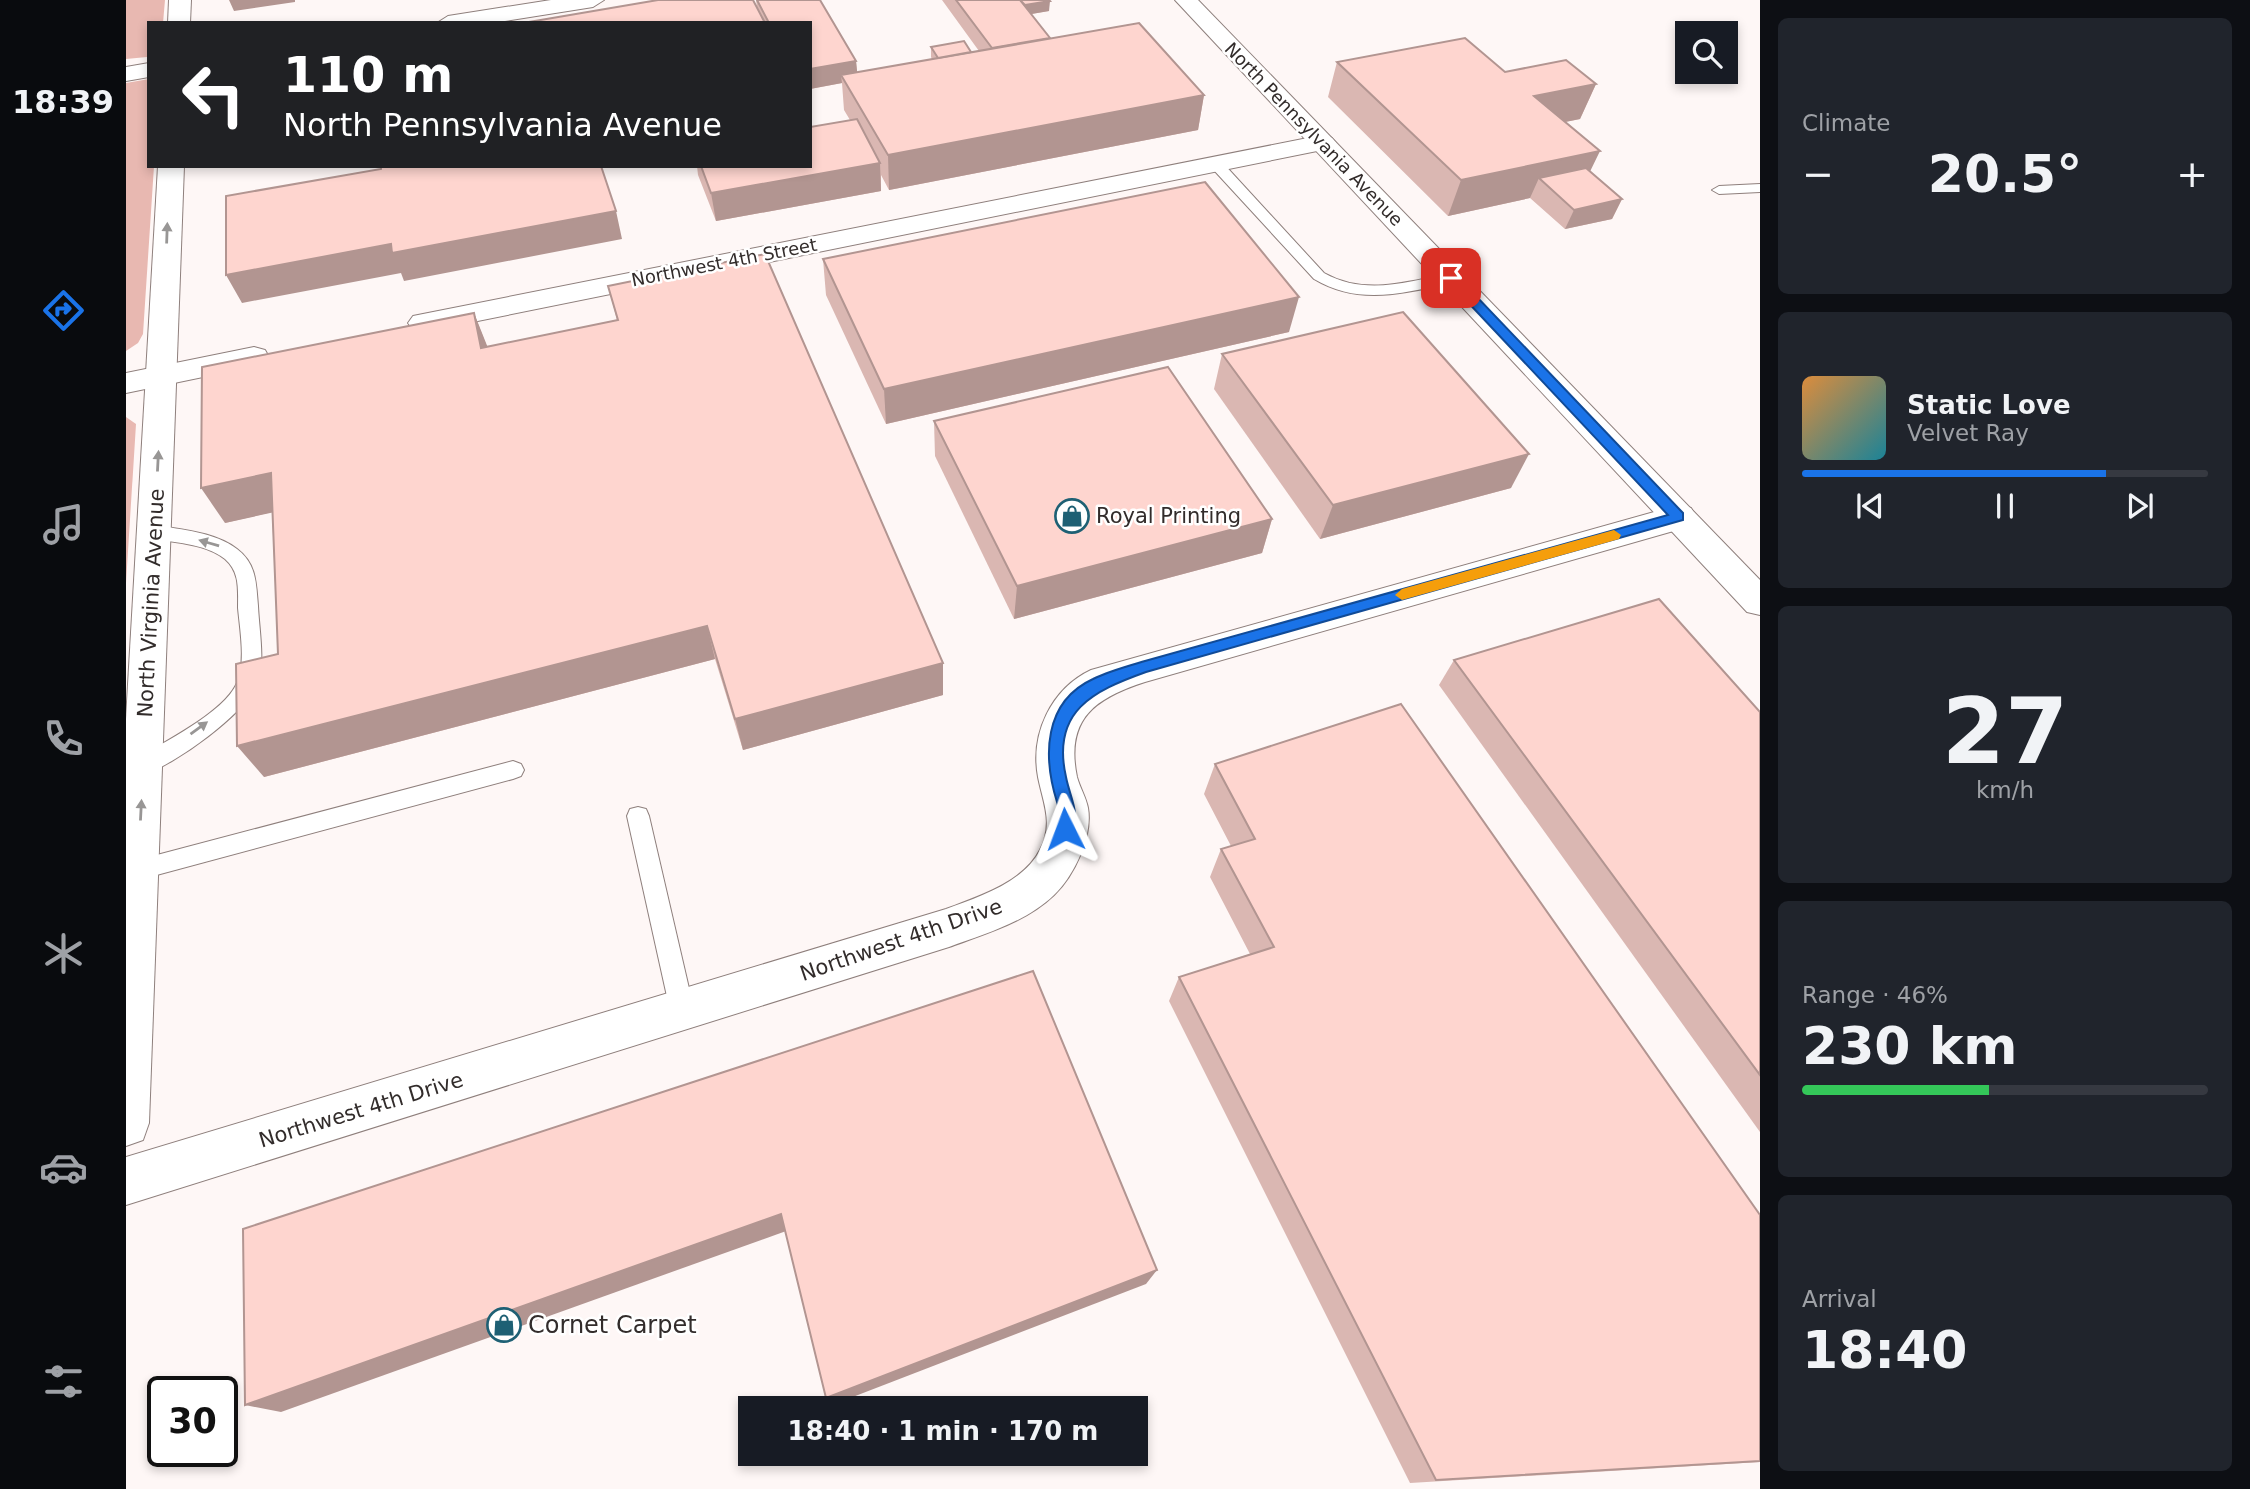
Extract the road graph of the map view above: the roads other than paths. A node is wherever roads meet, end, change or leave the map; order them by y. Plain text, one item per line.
1 (180, 0) edge
2 (1186, 0) edge
3 (590, 4) edge
4 (178, 21) edge
5 (464, 21) edge
6 (147, 70) edge
7 (126, 74) edge
8 (1323, 143) junction
9 (1216, 164) junction
10 (171, 168) edge
11 (1760, 188) edge
12 (1718, 190) dead end
13 (1451, 278) junction
14 (399, 328) edge
15 (277, 352) edge
16 (162, 376) junction
17 (126, 383) edge
18 (1679, 517) junction
19 (155, 532) junction
20 (1760, 602) edge
21 (143, 766) junction
22 (513, 770) dead end
23 (638, 816) dead end
24 (132, 871) edge
25 (682, 1010) junction
26 (126, 1123) edge
27 (126, 1181) edge

1 - 4 street
2 - 8 street, North Pennsylvania Avenue
3 - 5 street
6 - 7 street
8 - 9 street, Northwest 4th Street
8 - 13 street, North Pennsylvania Avenue
9 - 13 lane
9 - 14 street, Northwest 4th Street
16 -> 10 street, North Virginia Avenue
11 - 12 lane
13 - 18 street, North Pennsylvania Avenue
15 - 16 street
16 - 17 street
19 -> 16 street, North Virginia Avenue
18 - 20 street, North Pennsylvania Avenue
18 - 25 street, Northwest 4th Drive
19 - 21 street, North Virginia Avenue
21 -> 19 lane
24 -> 21 street, North Virginia Avenue
22 - 24 lane
23 - 25 lane
24 - 26 street, North Virginia Avenue
25 - 27 street, Northwest 4th Drive

